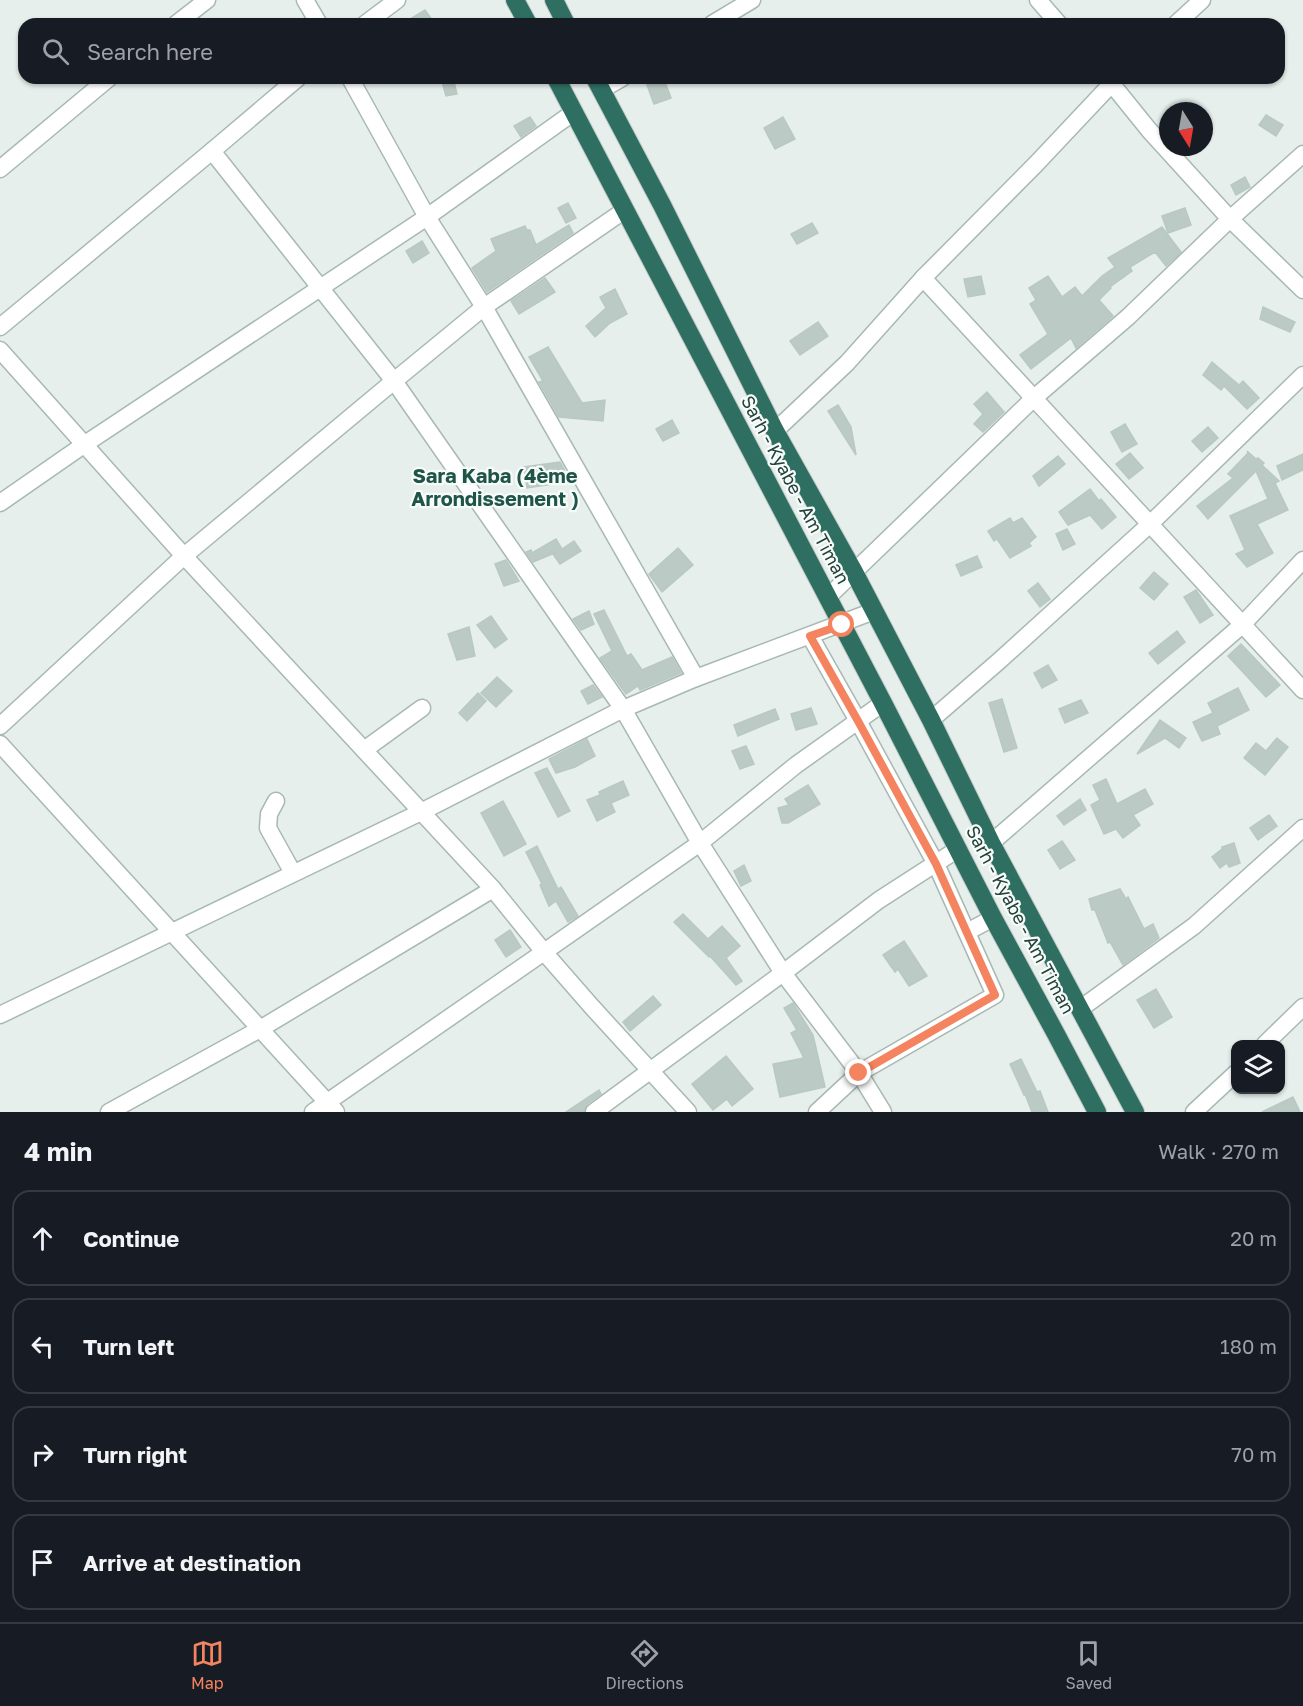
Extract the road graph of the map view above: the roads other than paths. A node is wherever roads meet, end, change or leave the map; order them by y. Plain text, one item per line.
1 (207, 0) edge
2 (305, 0) edge
3 (397, 0) edge
4 (516, 0) edge
5 (554, 0) edge
6 (753, 0) edge
7 (1038, 0) edge
8 (1202, 0) edge
9 (184, 18) edge
10 (316, 18) edge
11 (373, 18) edge
12 (525, 18) edge
13 (564, 18) edge
14 (722, 18) edge
15 (1054, 18) edge
16 (1182, 18) edge
17 (102, 84) edge
18 (291, 84) edge
19 (353, 84) edge
20 (559, 84) edge
21 (598, 84) edge
22 (1108, 84) edge
23 (1115, 84) edge
24 (574, 112) junction
25 (212, 151) junction
26 (1303, 154) edge
27 (0, 170) edge
28 (625, 210) junction
29 (427, 217) junction
30 (1230, 219) junction
31 (923, 279) junction
32 (320, 287) junction
33 (1303, 290) edge
34 (484, 307) junction
35 (0, 327) edge
36 (0, 350) edge
37 (1303, 375) edge
38 (394, 381) junction
39 (1034, 398) junction
40 (775, 431) junction
41 (85, 444) junction
42 (0, 504) edge
43 (1149, 525) junction
44 (184, 556) junction
45 (1303, 560) edge
46 (854, 572) junction
47 (828, 597) junction
48 (874, 611) junction
49 (842, 625) junction
50 (1242, 626) junction
51 (810, 636) junction
52 (696, 678) junction
53 (1303, 690) edge
54 (884, 703) junction
55 (422, 708) dead end
56 (623, 709) junction
57 (931, 720) junction
58 (858, 721) junction
59 (0, 726) edge
60 (0, 744) edge
61 (364, 750) junction
62 (276, 801) dead end
63 (421, 812) junction
64 (1303, 828) edge
65 (700, 843) junction
66 (991, 843) junction
67 (958, 849) junction
68 (936, 864) junction
69 (292, 873) junction
70 (493, 890) junction
71 (993, 918) junction
72 (171, 931) junction
73 (967, 932) junction
74 (544, 952) junction
75 (783, 973) junction
76 (1303, 1007) edge
77 (1080, 1010) junction
78 (0, 1015) edge
79 (260, 1029) junction
80 (1269, 1040) edge
81 (650, 1072) junction
82 (859, 1073) junction
83 (1231, 1078) edge
84 (325, 1108) edge
85 (109, 1112) edge
86 (594, 1112) edge
87 (688, 1112) edge
88 (817, 1112) edge
89 (883, 1112) edge
90 (1097, 1112) edge
91 (1135, 1112) edge
92 (1194, 1112) edge

1 - 9 street
2 - 10 street
3 - 11 street
4 - 12 highway
5 - 13 highway
6 - 14 street
7 - 15 street
8 - 16 street
17 - 27 street
18 - 25 street
19 - 29 street
20 - 24 highway, Sarh - Kyabe - Am Timan
21 - 40 highway, Sarh - Kyabe - Am Timan
22 - 31 street
23 - 30 street
24 - 28 highway, Sarh - Kyabe - Am Timan
24 - 29 street
25 - 32 street
25 - 35 street
26 - 30 street
28 - 34 street
28 - 47 highway, Sarh - Kyabe - Am Timan
29 - 32 street
29 - 34 street
30 - 33 street
30 - 39 street
31 - 39 street
31 - 40 street
32 - 38 street
32 - 41 street
34 - 38 street
34 - 52 street
36 - 41 street
37 - 43 street
38 - 44 street
38 - 56 street
39 - 43 street
39 - 46 street
40 - 46 highway, Sarh - Kyabe - Am Timan
41 - 42 street
41 - 44 street
43 - 50 street
43 - 57 street
44 - 59 street
44 - 61 street
45 - 50 street
46 - 47 street
46 - 48 highway, Sarh - Kyabe - Am Timan
47 - 49 highway, Sarh - Kyabe - Am Timan
48 - 49 street
48 - 57 highway, Sarh - Kyabe - Am Timan
49 - 51 street
49 - 54 highway, Sarh - Kyabe - Am Timan
50 - 53 street
50 - 66 street
51 - 52 street
51 - 58 street
52 - 56 street
54 - 58 street
54 - 67 highway, Sarh - Kyabe - Am Timan
55 - 61 street
56 - 63 street
56 - 65 street
57 - 66 highway, Sarh - Kyabe - Am Timan
58 - 65 street
58 - 68 street
60 - 72 street
61 - 63 street
62 - 69 street
63 - 69 street
63 - 70 street
64 - 77 street
65 - 74 street
65 - 75 street
66 - 77 highway, Sarh - Kyabe - Am Timan
67 - 68 street
67 - 71 highway, Sarh - Kyabe - Am Timan
68 - 73 street
68 - 75 street
69 - 72 street
70 - 74 street
70 - 79 street
71 - 73 street
71 - 90 highway, Sarh - Kyabe - Am Timan
72 - 78 street
72 - 79 street
73 - 82 street
74 - 81 street
74 - 84 street
75 - 81 street
75 - 82 street
76 - 80 street
77 - 91 highway, Sarh - Kyabe - Am Timan
79 - 84 street
79 - 85 street
81 - 86 street
81 - 87 street
82 - 88 street
82 - 89 street
83 - 92 street

